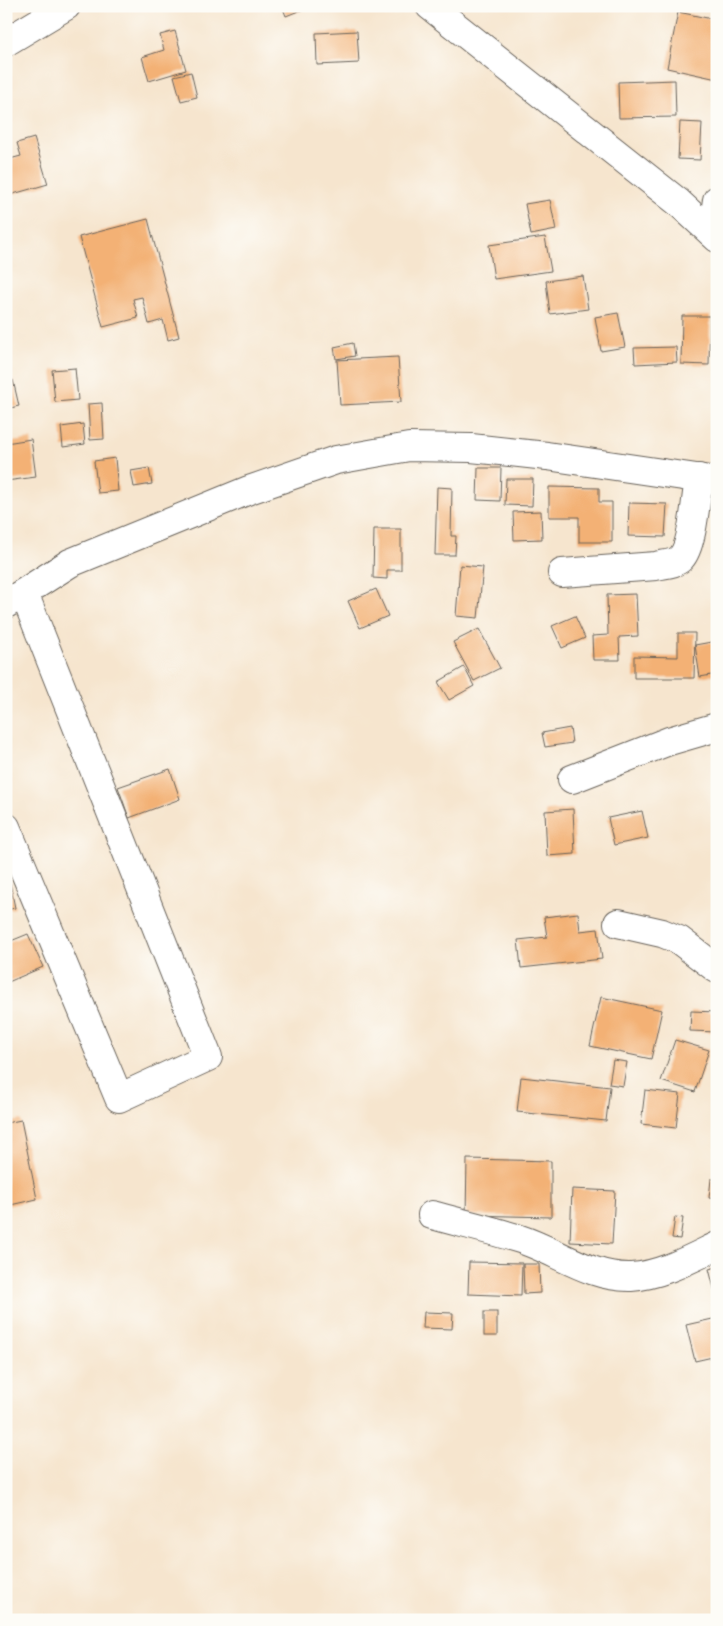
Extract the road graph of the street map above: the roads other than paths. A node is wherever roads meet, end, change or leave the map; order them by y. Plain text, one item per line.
1 (66, 6) edge
2 (430, 6) edge
3 (6, 42) edge
4 (717, 200) edge
5 (715, 235) edge
6 (708, 479) edge
7 (562, 573) dead end
8 (15, 598) edge
9 (717, 727) edge
10 (572, 779) dead end
11 (6, 826) edge
12 (618, 923) dead end
13 (717, 970) edge
14 (432, 1215) dead end
15 (717, 1246) edge

1 - 3 street
2 - 5 street
4 - 5 street
6 - 7 street
6 - 8 street
8 - 11 street
9 - 10 street
12 - 13 street
14 - 15 street

